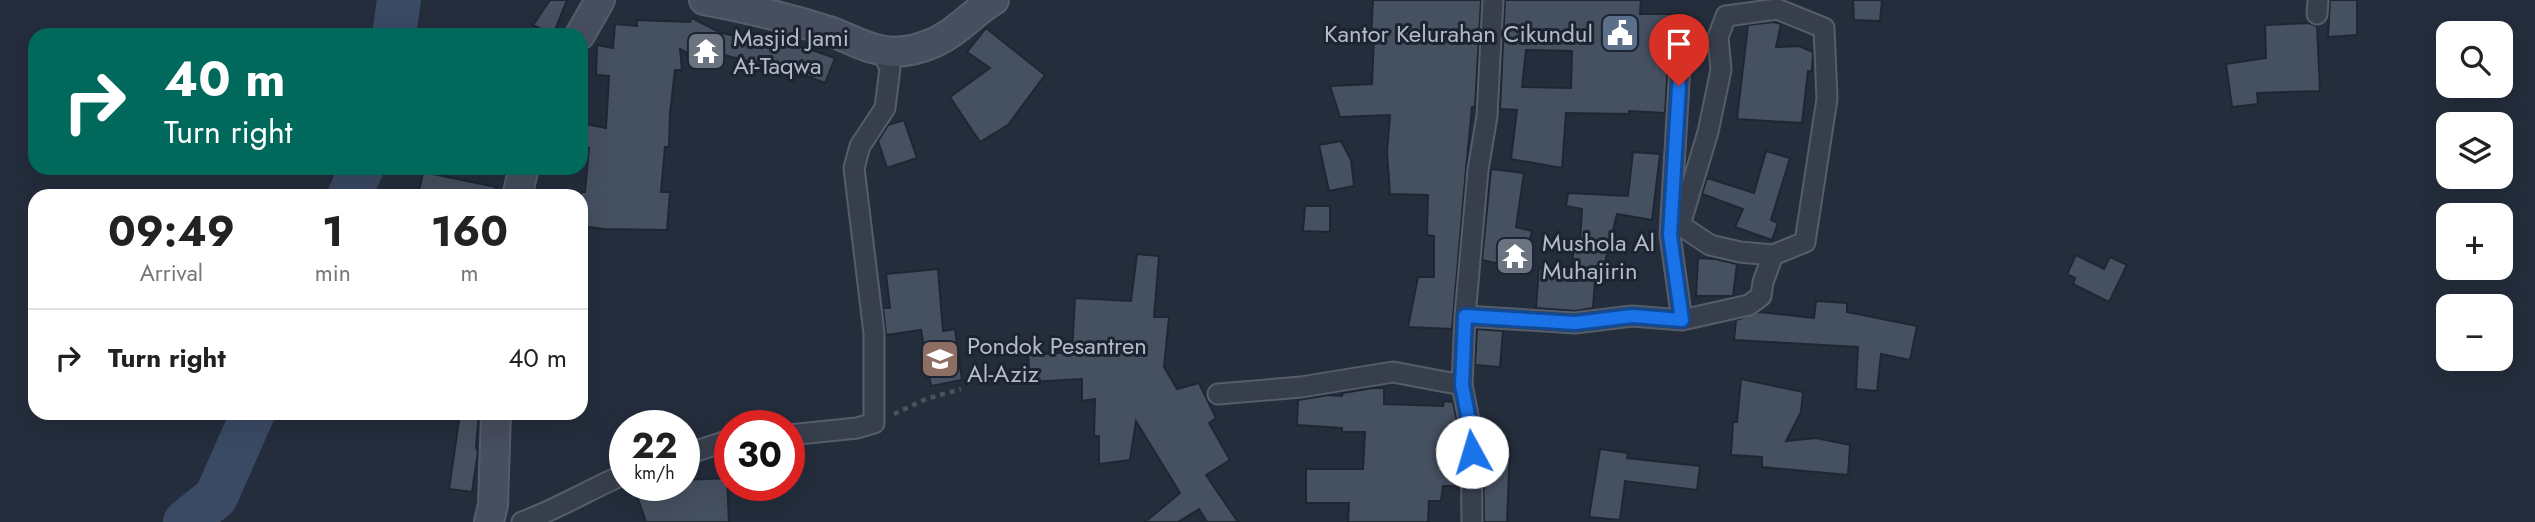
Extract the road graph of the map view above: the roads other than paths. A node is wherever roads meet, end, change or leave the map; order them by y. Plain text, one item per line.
1 (600, 0) edge
2 (704, 0) edge
3 (994, 0) edge
4 (1493, 0) edge
5 (1777, 5) edge
6 (584, 28) edge
7 (1682, 32) dead end
8 (882, 51) junction
9 (1773, 255) junction
10 (1465, 316) junction
11 (1682, 320) junction
12 (1462, 385) junction
13 (1218, 394) dead end
14 (496, 420) edge
15 (805, 433) edge
16 (609, 481) edge
17 (489, 522) edge
18 (522, 522) edge
19 (1472, 522) edge

1 - 6 street
2 - 8 street
3 - 8 street
4 - 10 street
5 - 9 street
5 - 9 street
7 - 11 street
8 - 15 street
9 - 11 street
10 - 11 street
10 - 12 street
12 - 13 street
12 - 19 street
14 - 17 street
16 - 18 street

